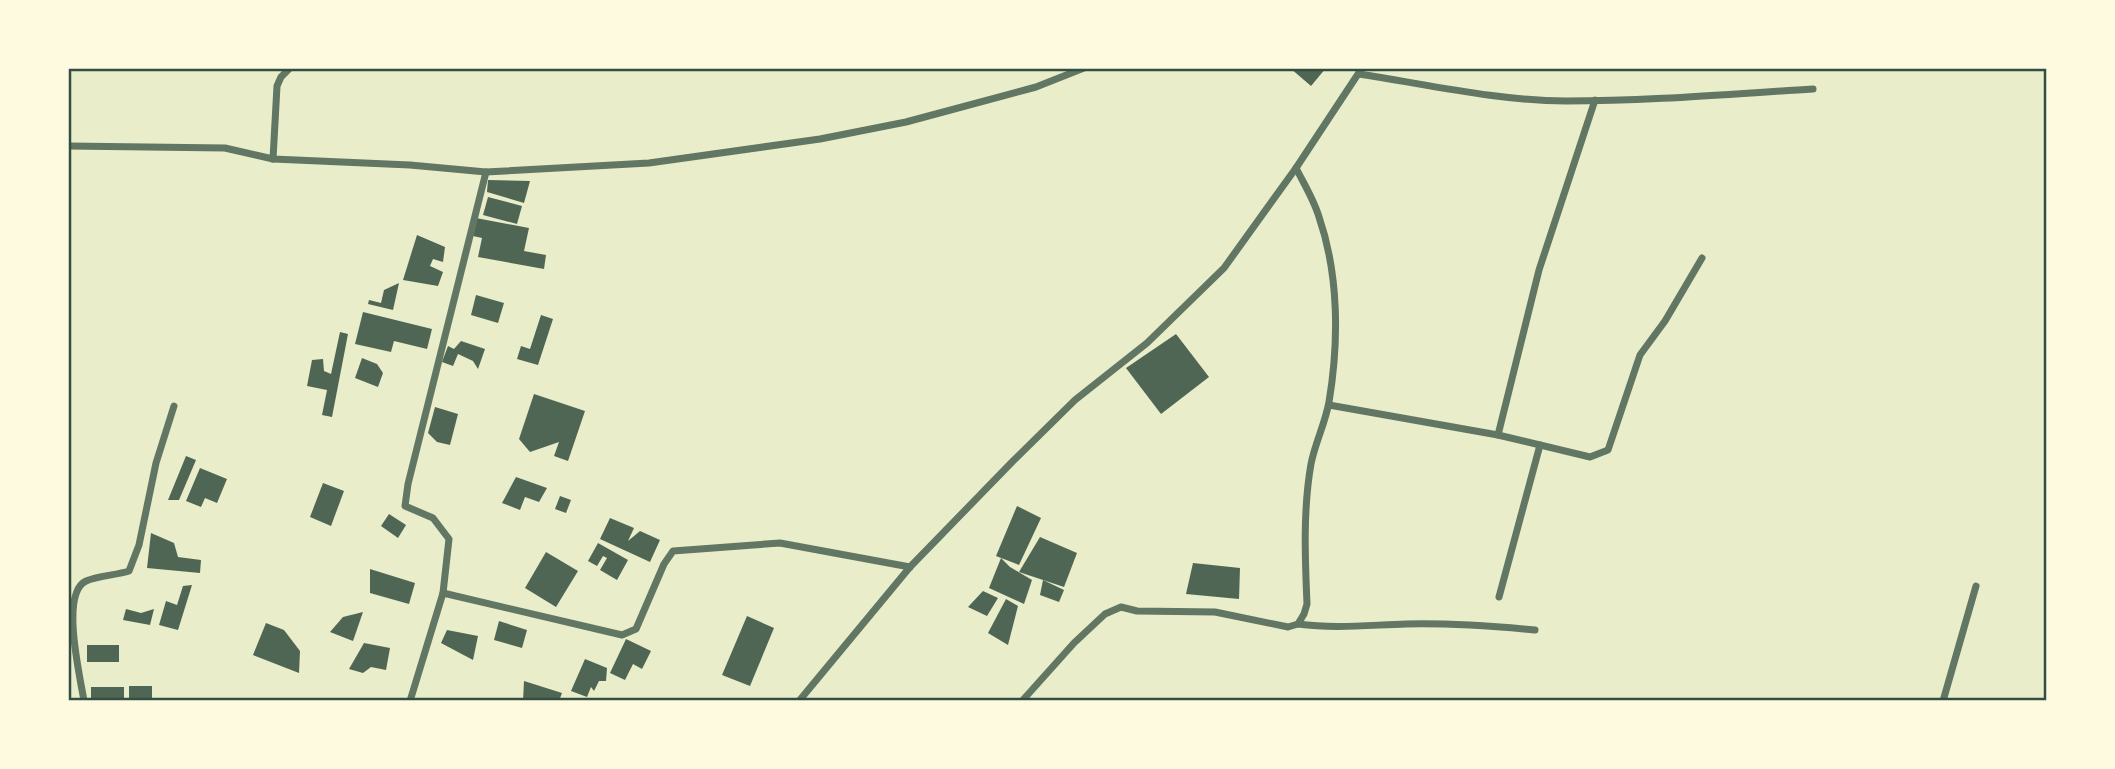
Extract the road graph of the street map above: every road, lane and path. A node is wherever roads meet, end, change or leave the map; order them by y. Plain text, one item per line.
1 (290, 68) edge
2 (1084, 68) edge
3 (1360, 71) edge
4 (1813, 89) dead end
5 (1595, 100) junction
6 (68, 146) edge
7 (273, 159) junction
8 (1297, 168) junction
9 (486, 172) junction
10 (1702, 258) dead end
11 (1329, 405) junction
12 (174, 407) dead end
13 (1499, 435) junction
14 (1541, 445) junction
15 (911, 567) junction
16 (1976, 586) dead end
17 (443, 593) junction
18 (1499, 597) dead end
19 (1298, 624) junction
20 (1535, 630) dead end
21 (84, 701) edge
22 (410, 701) edge
23 (799, 701) edge
24 (1022, 701) edge
25 (1943, 701) edge

1 - 7 street
2 - 9 street
3 - 5 street
3 - 8 street
4 - 5 street
5 - 13 street
6 - 7 street
7 - 9 street
8 - 11 street
8 - 15 street
9 - 17 street
10 - 14 street
11 - 13 street
11 - 19 street
12 - 21 street
13 - 14 street
14 - 18 street
15 - 17 street
15 - 23 street
16 - 25 street
17 - 22 street
19 - 20 street
19 - 24 street

